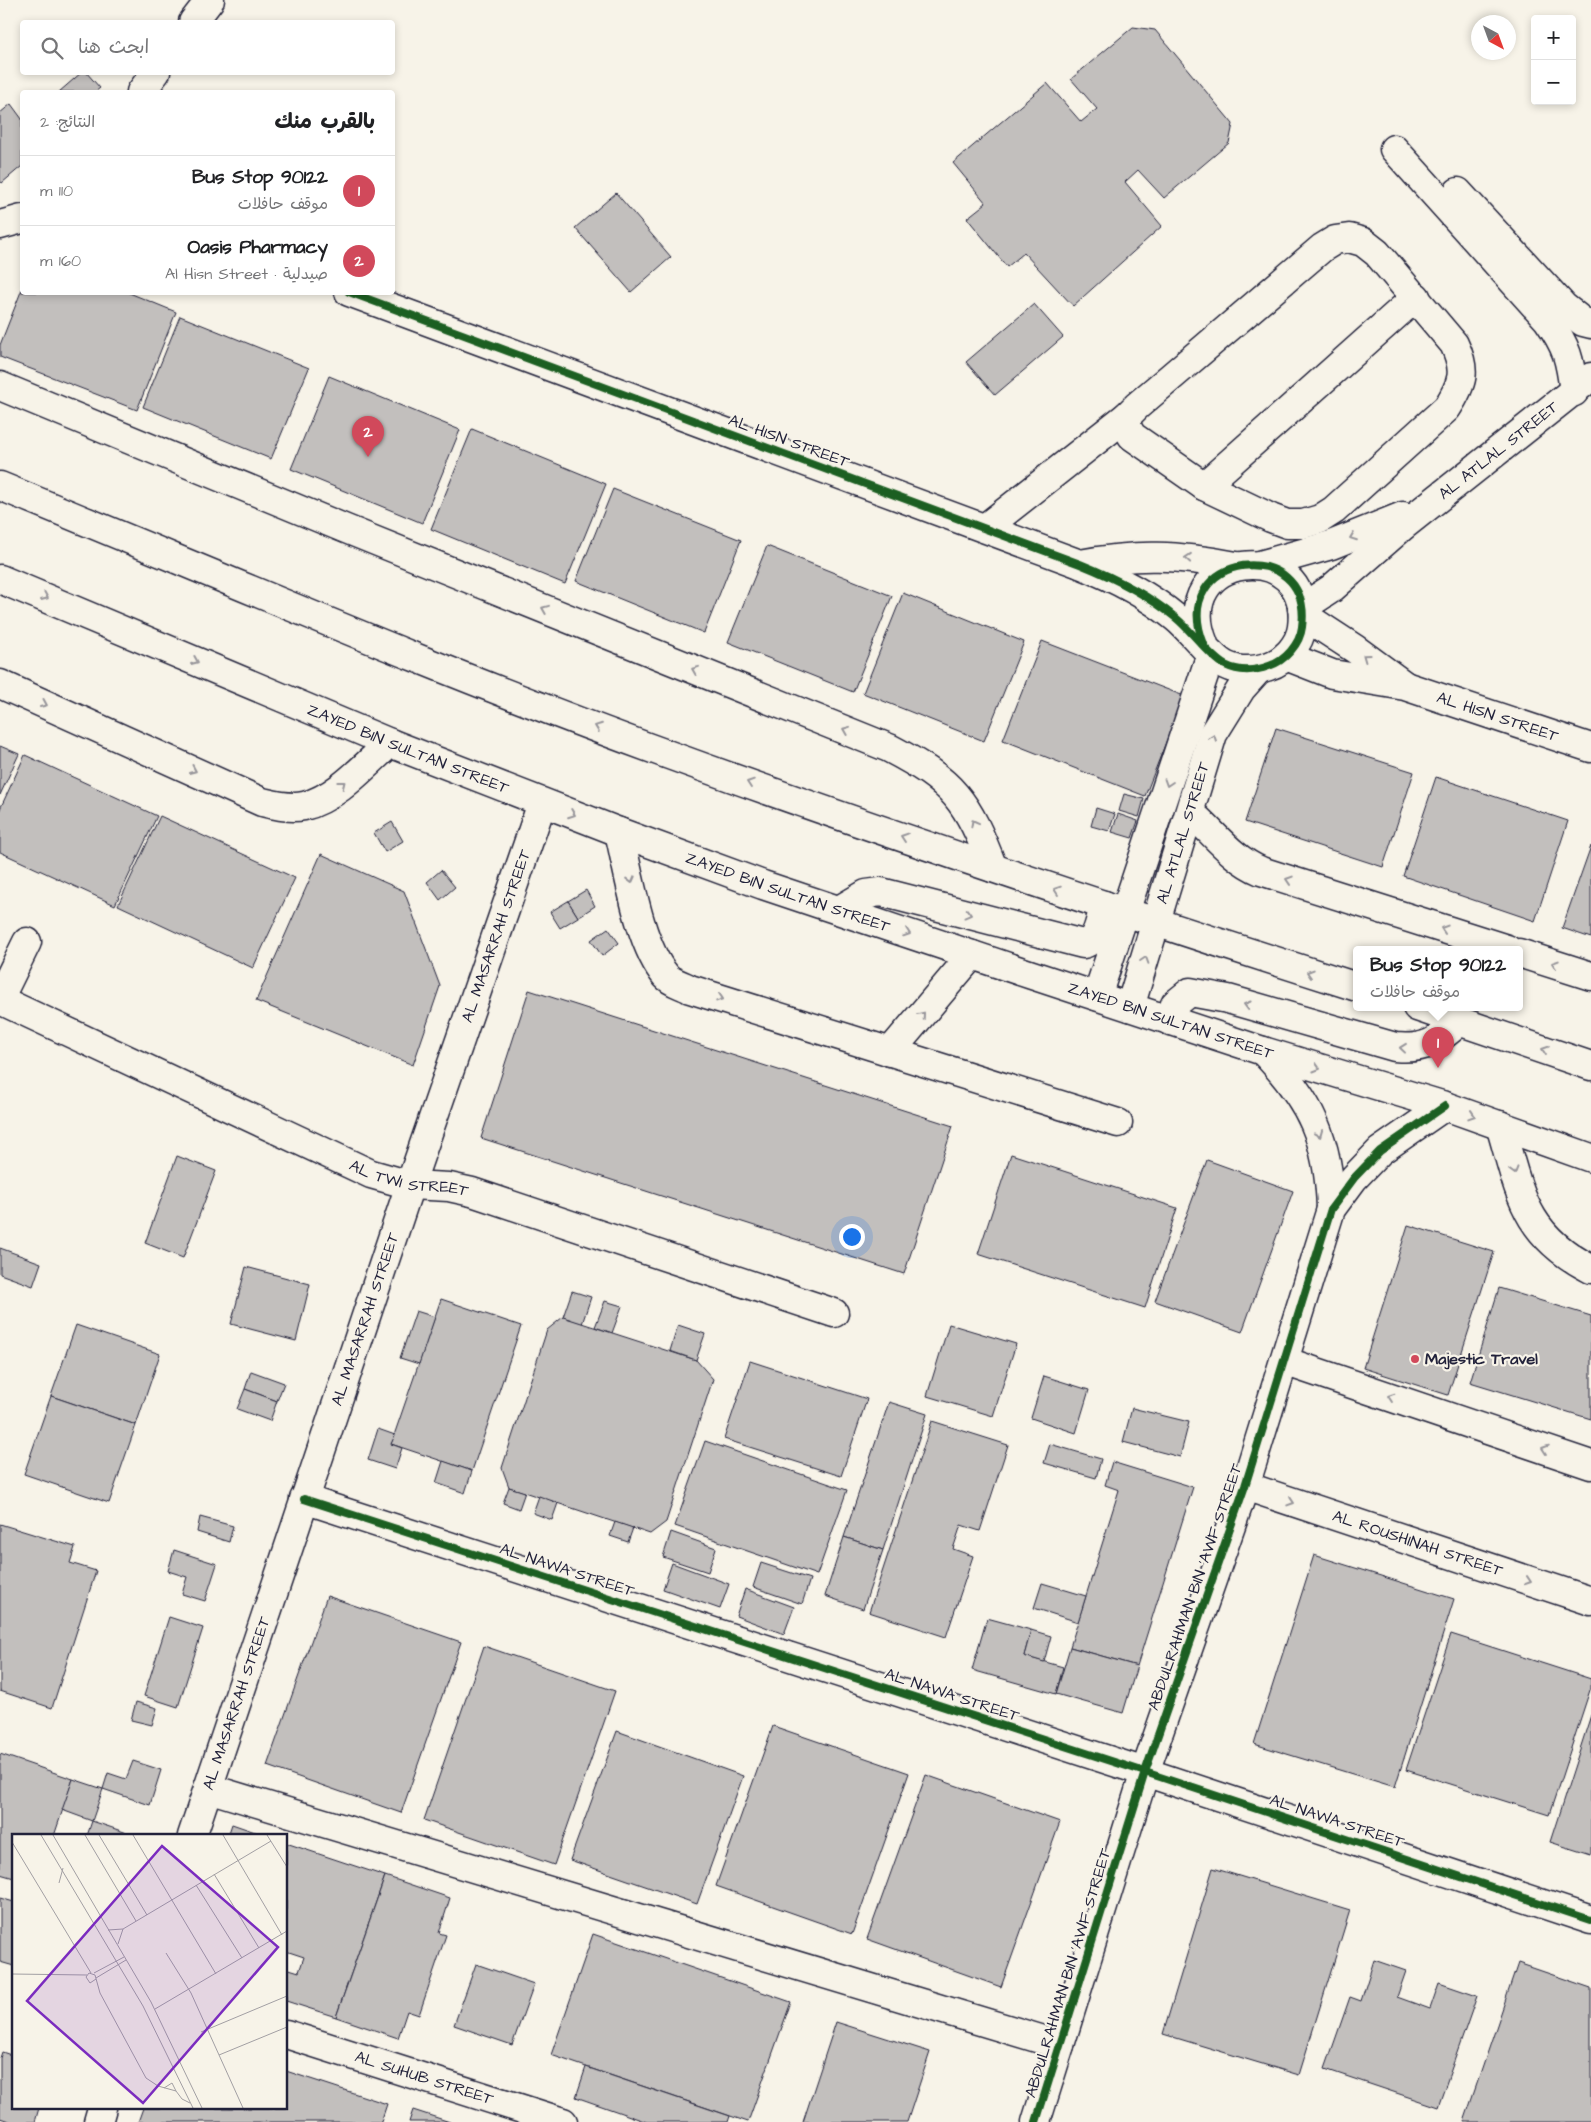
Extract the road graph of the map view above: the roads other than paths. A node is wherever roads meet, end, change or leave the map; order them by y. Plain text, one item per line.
1 (210, 0) edge
2 (195, 20) edge
3 (154, 75) edge
4 (142, 90) edge
5 (20, 220) edge
6 (0, 225) edge
7 (357, 295) edge
8 (1416, 297) junction
9 (1591, 324) edge
10 (1582, 384) edge
11 (0, 386) edge
12 (1127, 416) junction
13 (0, 486) edge
14 (1204, 486) junction
15 (1430, 504) junction
16 (985, 528) junction
17 (1080, 564) junction
18 (1248, 565) junction
19 (0, 578) edge
20 (1302, 611) junction
21 (1207, 649) junction
22 (1286, 656) junction
23 (1258, 670) junction
24 (0, 684) edge
25 (1405, 686) junction
26 (390, 743) junction
27 (1591, 748) edge
28 (542, 803) junction
29 (1191, 813) junction
30 (619, 832) junction
31 (992, 868) junction
32 (1115, 909) junction
33 (839, 910) junction
34 (1157, 922) junction
35 (27, 942) dead end
36 (1498, 946) edge
37 (1523, 954) edge
38 (972, 955) junction
39 (1591, 976) edge
40 (1353, 987) edge
41 (1097, 996) junction
42 (0, 999) edge
43 (1130, 1006) junction
44 (1430, 1011) edge
45 (1460, 1020) junction
46 (1170, 1021) junction
47 (890, 1052) junction
48 (1263, 1052) junction
49 (1591, 1066) edge
50 (1445, 1106) junction
51 (1118, 1123) dead end
52 (1500, 1125) junction
53 (1591, 1158) edge
54 (410, 1185) junction
55 (1331, 1209) junction
56 (1591, 1268) edge
57 (834, 1313) dead end
58 (1284, 1361) junction
59 (1591, 1465) edge
60 (1245, 1486) junction
61 (304, 1499) junction
62 (1591, 1601) edge
63 (1145, 1772) junction
64 (208, 1788) junction
65 (193, 1834) edge
66 (1591, 1920) edge
67 (288, 2035) edge
68 (1060, 2045) junction
69 (563, 2122) edge
70 (1036, 2122) edge

1 - 2 main road
3 - 4 main road
5 - 6 main road
7 - 16 main road, AL HISN STREET
8 - 12 main road
8 - 14 main road
8 - 14 main road
9 - 10 main road
10 - 15 main road, AL ATLAL STREET
31 -> 11 main road
12 - 14 main road
12 - 16 main road
31 -> 13 main road
15 -> 18 main road, AL ATLAL STREET
15 - 20 main road, AL ATLAL STREET
16 - 17 main road, AL HISN STREET
18 -> 17 main road
17 - 21 main road, AL HISN STREET
18 - 20 main road
18 - 21 main road
19 -> 26 main road, ZAYED BIN SULTAN STREET
20 - 22 main road
25 -> 20 main road, AL HISN STREET
21 - 23 main road
21 -> 32 main road, AL ATLAL STREET
22 - 23 main road
22 - 25 main road, AL HISN STREET
29 -> 23 main road, AL ATLAL STREET
24 -> 26 main road
25 - 27 main road, AL HISN STREET
26 - 28 main road, ZAYED BIN SULTAN STREET
28 -> 30 main road, ZAYED BIN SULTAN STREET
28 - 54 main road, AL MASARRAH STREET
29 - 34 main road, AL ATLAL STREET
36 -> 29 main road
30 - 33 main road, ZAYED BIN SULTAN STREET
30 -> 47 main road
32 -> 31 main road
33 -> 32 main road
32 - 34 main road
32 - 41 main road, AL ATLAL STREET
33 -> 38 main road, ZAYED BIN SULTAN STREET
40 -> 34 main road
43 -> 34 main road, AL ATLAL STREET
35 - 42 main road
39 -> 37 main road
38 - 41 main road, ZAYED BIN SULTAN STREET
47 -> 38 main road
41 - 43 main road, ZAYED BIN SULTAN STREET
42 - 54 main road, AL TWI STREET
43 - 46 main road, ZAYED BIN SULTAN STREET
44 - 45 main road
45 -> 46 main road
49 -> 45 main road
46 - 48 main road, ZAYED BIN SULTAN STREET
47 - 51 main road
48 -> 50 main road, ZAYED BIN SULTAN STREET
48 -> 55 main road, ABDULRAHMAN BIN 'AWF STREET
50 -> 52 main road, ZAYED BIN SULTAN STREET
50 - 55 main road, ABDULRAHMAN BIN 'AWF STREET
52 - 53 main road, ZAYED BIN SULTAN STREET
52 -> 56 main road
54 - 57 main road, AL TWI STREET
54 - 61 main road, AL MASARRAH STREET
55 - 58 main road, ABDULRAHMAN BIN 'AWF STREET
59 -> 58 main road
58 - 60 main road, ABDULRAHMAN BIN 'AWF STREET
60 -> 62 main road, AL ROUSHINAH STREET
60 - 63 main road, ABDULRAHMAN BIN 'AWF STREET
61 - 63 main road, AL NAWA STREET
61 - 64 main road, AL MASARRAH STREET
63 - 66 main road, AL NAWA STREET
63 - 68 main road, ABDULRAHMAN BIN 'AWF STREET
64 - 65 main road, AL MASARRAH STREET
64 - 68 main road
67 - 69 main road, AL SUHUB STREET
68 - 70 main road, ABDULRAHMAN BIN 'AWF STREET

